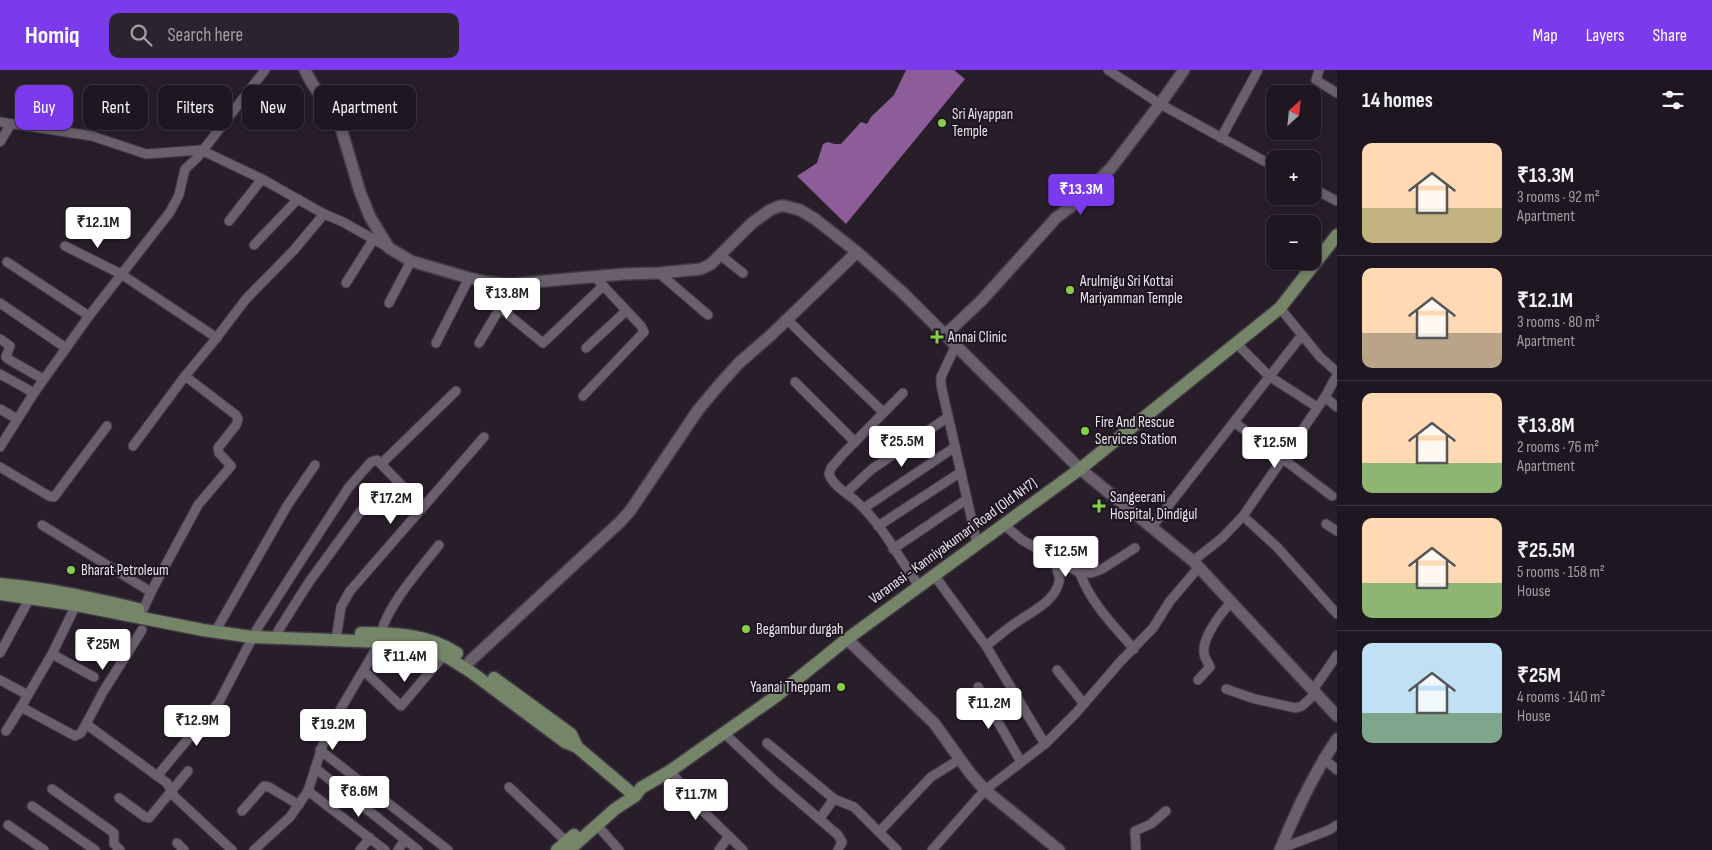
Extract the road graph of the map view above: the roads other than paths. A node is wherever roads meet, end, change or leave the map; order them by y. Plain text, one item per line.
1 (265, 70) edge
2 (304, 70) edge
3 (1108, 70) edge
4 (1184, 70) edge
5 (1258, 70) edge
6 (1319, 70) edge
7 (1337, 93) edge
8 (1160, 104) junction
9 (0, 122) edge
10 (11, 124) junction
11 (1221, 138) junction
12 (0, 142) edge
13 (201, 150) junction
14 (1266, 162) edge
15 (262, 179) junction
16 (1321, 193) edge
17 (298, 199) junction
18 (1337, 201) edge
19 (324, 214) junction
20 (229, 221) dead end
21 (1337, 235) edge
22 (373, 240) junction
23 (254, 244) dead end
24 (65, 246) dead end
25 (389, 248) junction
26 (857, 252) junction
27 (720, 254) junction
28 (411, 260) junction
29 (7, 262) dead end
30 (743, 273) dead end
31 (121, 274) junction
32 (659, 274) junction
33 (595, 277) junction
34 (469, 278) junction
35 (346, 284) dead end
36 (511, 284) junction
37 (603, 286) junction
38 (0, 303) edge
39 (389, 303) dead end
40 (500, 308) junction
41 (1280, 308) junction
42 (626, 311) junction
43 (708, 315) dead end
44 (89, 316) junction
45 (787, 319) junction
46 (946, 334) junction
47 (1302, 335) junction
48 (217, 338) junction
49 (0, 339) edge
50 (436, 343) dead end
51 (479, 343) dead end
52 (1236, 343) junction
53 (956, 345) junction
54 (66, 348) junction
55 (586, 348) dead end
56 (0, 374) edge
57 (1337, 374) edge
58 (185, 376) junction
59 (1269, 376) junction
60 (43, 379) junction
61 (795, 382) dead end
62 (456, 391) dead end
63 (34, 393) junction
64 (903, 393) dead end
65 (584, 396) dead end
66 (1325, 397) junction
67 (1337, 407) edge
68 (1317, 408) junction
69 (0, 409) edge
70 (883, 412) junction
71 (948, 417) junction
72 (17, 419) junction
73 (1234, 422) junction
74 (107, 426) dead end
75 (484, 437) dead end
76 (855, 442) junction
77 (133, 446) dead end
78 (0, 447) edge
79 (955, 447) junction
80 (1281, 459) junction
81 (381, 464) junction
82 (315, 465) dead end
83 (0, 467) edge
84 (1080, 469) junction
85 (961, 472) junction
86 (846, 493) junction
87 (372, 496) dead end
88 (1332, 496) dead end
89 (967, 499) junction
90 (422, 507) junction
91 (864, 508) junction
92 (1243, 516) junction
93 (1003, 524) junction
94 (1326, 524) dead end
95 (42, 525) dead end
96 (878, 526) junction
97 (1151, 528) junction
98 (1337, 532) edge
99 (977, 543) junction
100 (438, 545) dead end
101 (1135, 548) dead end
102 (893, 549) junction
103 (1057, 560) junction
104 (1196, 564) junction
105 (1080, 572) junction
106 (934, 575) junction
107 (0, 584) edge
108 (919, 586) junction
109 (33, 592) junction
110 (151, 592) junction
111 (0, 594) edge
112 (78, 600) junction
113 (1232, 602) junction
114 (1337, 614) edge
115 (142, 619) junction
116 (220, 624) junction
117 (278, 631) junction
118 (337, 633) junction
119 (254, 634) junction
120 (380, 637) junction
121 (847, 639) junction
122 (986, 646) junction
123 (1134, 649) junction
124 (0, 653) edge
125 (52, 654) junction
126 (444, 655) junction
127 (1337, 655) edge
128 (470, 661) junction
129 (1056, 670) dead end
130 (364, 671) junction
131 (94, 677) dead end
132 (0, 680) edge
133 (1198, 680) dead end
134 (978, 687) dead end
135 (1226, 689) dead end
136 (1315, 692) junction
137 (28, 694) junction
138 (1084, 704) junction
139 (22, 707) junction
140 (1337, 716) edge
141 (86, 724) junction
142 (6, 731) dead end
143 (724, 733) junction
144 (1337, 739) edge
145 (767, 743) dead end
146 (1045, 744) junction
147 (577, 747) junction
148 (320, 750) junction
149 (1324, 758) junction
150 (960, 759) junction
151 (1021, 762) junction
152 (315, 768) junction
153 (1337, 770) edge
154 (188, 771) dead end
155 (670, 771) junction
156 (157, 776) junction
157 (617, 780) junction
158 (508, 786) dead end
159 (52, 789) dead end
160 (171, 790) junction
161 (985, 790) junction
162 (308, 791) junction
163 (635, 791) junction
164 (118, 798) dead end
165 (834, 799) junction
166 (614, 803) junction
167 (299, 805) junction
168 (32, 806) dead end
169 (242, 811) dead end
170 (1166, 811) dead end
171 (820, 818) junction
172 (8, 825) dead end
173 (597, 825) junction
174 (1337, 825) edge
175 (879, 832) junction
176 (729, 836) junction
177 (370, 838) junction
178 (405, 840) junction
179 (176, 843) dead end
180 (566, 847) edge
181 (1052, 848) edge
182 (1285, 849) edge
183 (44, 850) edge
184 (95, 850) edge
185 (120, 850) edge
186 (184, 850) edge
187 (232, 850) edge
188 (254, 850) edge
189 (360, 850) edge
190 (385, 850) edge
191 (398, 850) edge
192 (418, 850) edge
193 (448, 850) edge
194 (620, 850) edge
195 (719, 850) edge
196 (743, 850) edge
197 (838, 850) edge
198 (896, 850) edge
199 (932, 850) edge
200 (1136, 850) edge

1 - 13 street
2 - 25 street
3 - 8 street
4 - 8 street
5 - 11 street
6 - 7 street
8 - 11 street
8 - 46 street
9 - 10 street
10 - 12 street
10 - 13 street
11 - 14 street
13 - 15 street
13 - 31 street
15 - 17 street
15 - 20 street
16 - 18 street
17 - 19 street
17 - 23 street
19 - 22 street
19 - 48 street
21 - 41 main road, Varanasi - Kanniyakumari Road (Old NH7)
22 - 25 street
22 - 35 street
24 - 31 street
25 - 28 street
26 - 27 street
26 - 45 street
26 - 46 street
27 - 30 street
27 - 32 street
28 - 34 street
28 - 39 street
29 - 44 street
31 - 44 street
31 - 48 street
32 - 33 street
32 - 43 street
33 - 36 street
33 - 37 street
34 - 36 street
34 - 50 street
36 - 40 street
37 - 40 street
37 - 42 street
38 - 54 street
40 - 51 street
41 - 47 street
41 - 52 main road, Varanasi - Kanniyakumari Road (Old NH7)
42 - 55 street
42 - 65 street
44 - 54 street
45 - 70 street
45 - 128 street
46 - 53 street
47 - 57 street
47 - 59 street
48 - 58 street
49 - 60 street
52 - 59 street
52 - 84 main road, Varanasi - Kanniyakumari Road (Old NH7)
53 - 71 street
53 - 84 street
54 - 60 street
56 - 63 street
57 - 66 street
58 - 77 street
58 - 110 street
59 - 68 street
59 - 73 street
60 - 63 street
61 - 76 street
62 - 81 street
63 - 72 street
64 - 70 street
66 - 67 street
66 - 68 street
68 - 80 street
69 - 72 street
70 - 76 street
71 - 79 street
71 - 86 street
72 - 78 street
73 - 80 street
73 - 97 street
74 - 83 street
75 - 90 street
76 - 86 street
79 - 85 street
79 - 91 street
80 - 88 street
80 - 92 street
81 - 90 street
81 - 119 street
82 - 116 street
84 - 93 main road, Varanasi - Kanniyakumari Road (Old NH7)
84 - 97 street
85 - 89 street
85 - 96 street
86 - 91 street
87 - 117 street
89 - 99 street
89 - 102 street
90 - 118 street
91 - 96 street
92 - 104 street
92 - 114 street
93 - 99 main road, Varanasi - Kanniyakumari Road (Old NH7)
93 - 103 street
94 - 98 street
95 - 110 street
96 - 102 street
97 - 104 street
99 - 106 main road, Varanasi - Kanniyakumari Road (Old NH7)
100 - 120 street
101 - 105 street
102 - 108 street
103 - 105 street
103 - 122 street
104 - 113 street
104 - 123 street
105 - 123 street
106 - 108 main road, Varanasi - Kanniyakumari Road (Old NH7)
106 - 122 street
107 - 109 main road
108 - 121 main road, Varanasi - Kanniyakumari Road (Old NH7)
109 - 111 main road
109 - 112 main road
109 - 124 street
110 - 115 street
112 - 115 main road
112 - 125 street
113 - 133 street
113 - 136 street
115 - 116 main road
115 - 119 main road
115 - 141 street
116 - 119 main road
117 - 118 main road
117 - 119 main road
118 - 120 main road
119 - 120 main road
119 - 156 street
120 - 126 main road
120 - 128 main road
120 - 130 street
121 - 143 main road, Varanasi - Kanniyakumari Road (Old NH7)
121 - 150 street
122 - 146 street
123 - 138 street
125 - 131 street
125 - 137 street
126 - 130 street
126 - 147 main road
127 - 136 street
128 - 147 main road
129 - 138 street
130 - 148 street
132 - 137 street
134 - 151 street
135 - 136 street
136 - 140 street
137 - 139 street
138 - 146 street
139 - 141 street
139 - 142 street
141 - 156 street
143 - 155 main road, Varanasi - Kanniyakumari Road (Old NH7)
143 - 171 street
144 - 149 street
145 - 165 street
146 - 151 street
147 - 157 main road
148 - 152 street
148 - 193 street
149 - 153 street
149 - 182 street
150 - 161 street
150 - 175 street
151 - 161 street
152 - 162 street
152 - 178 street
154 - 160 street
155 - 163 main road, Varanasi - Kanniyakumari Road (Old NH7)
155 - 176 street
156 - 160 street
157 - 163 main road
157 - 166 main road
158 - 180 street
159 - 185 street
160 - 164 street
160 - 187 street
161 - 181 street
161 - 199 street
162 - 167 street
162 - 177 street
163 - 166 main road
163 - 173 main road, Varanasi - Kanniyakumari Road (Old NH7)
165 - 171 street
165 - 175 street
166 - 180 main road
167 - 169 street
167 - 188 street
168 - 184 street
170 - 200 street
171 - 197 street
172 - 183 street
173 - 180 main road, Varanasi - Kanniyakumari Road (Old NH7)
173 - 194 street
174 - 182 street
175 - 198 street
176 - 195 street
176 - 196 street
177 - 189 street
177 - 190 street
178 - 191 street
178 - 192 street
179 - 186 street

